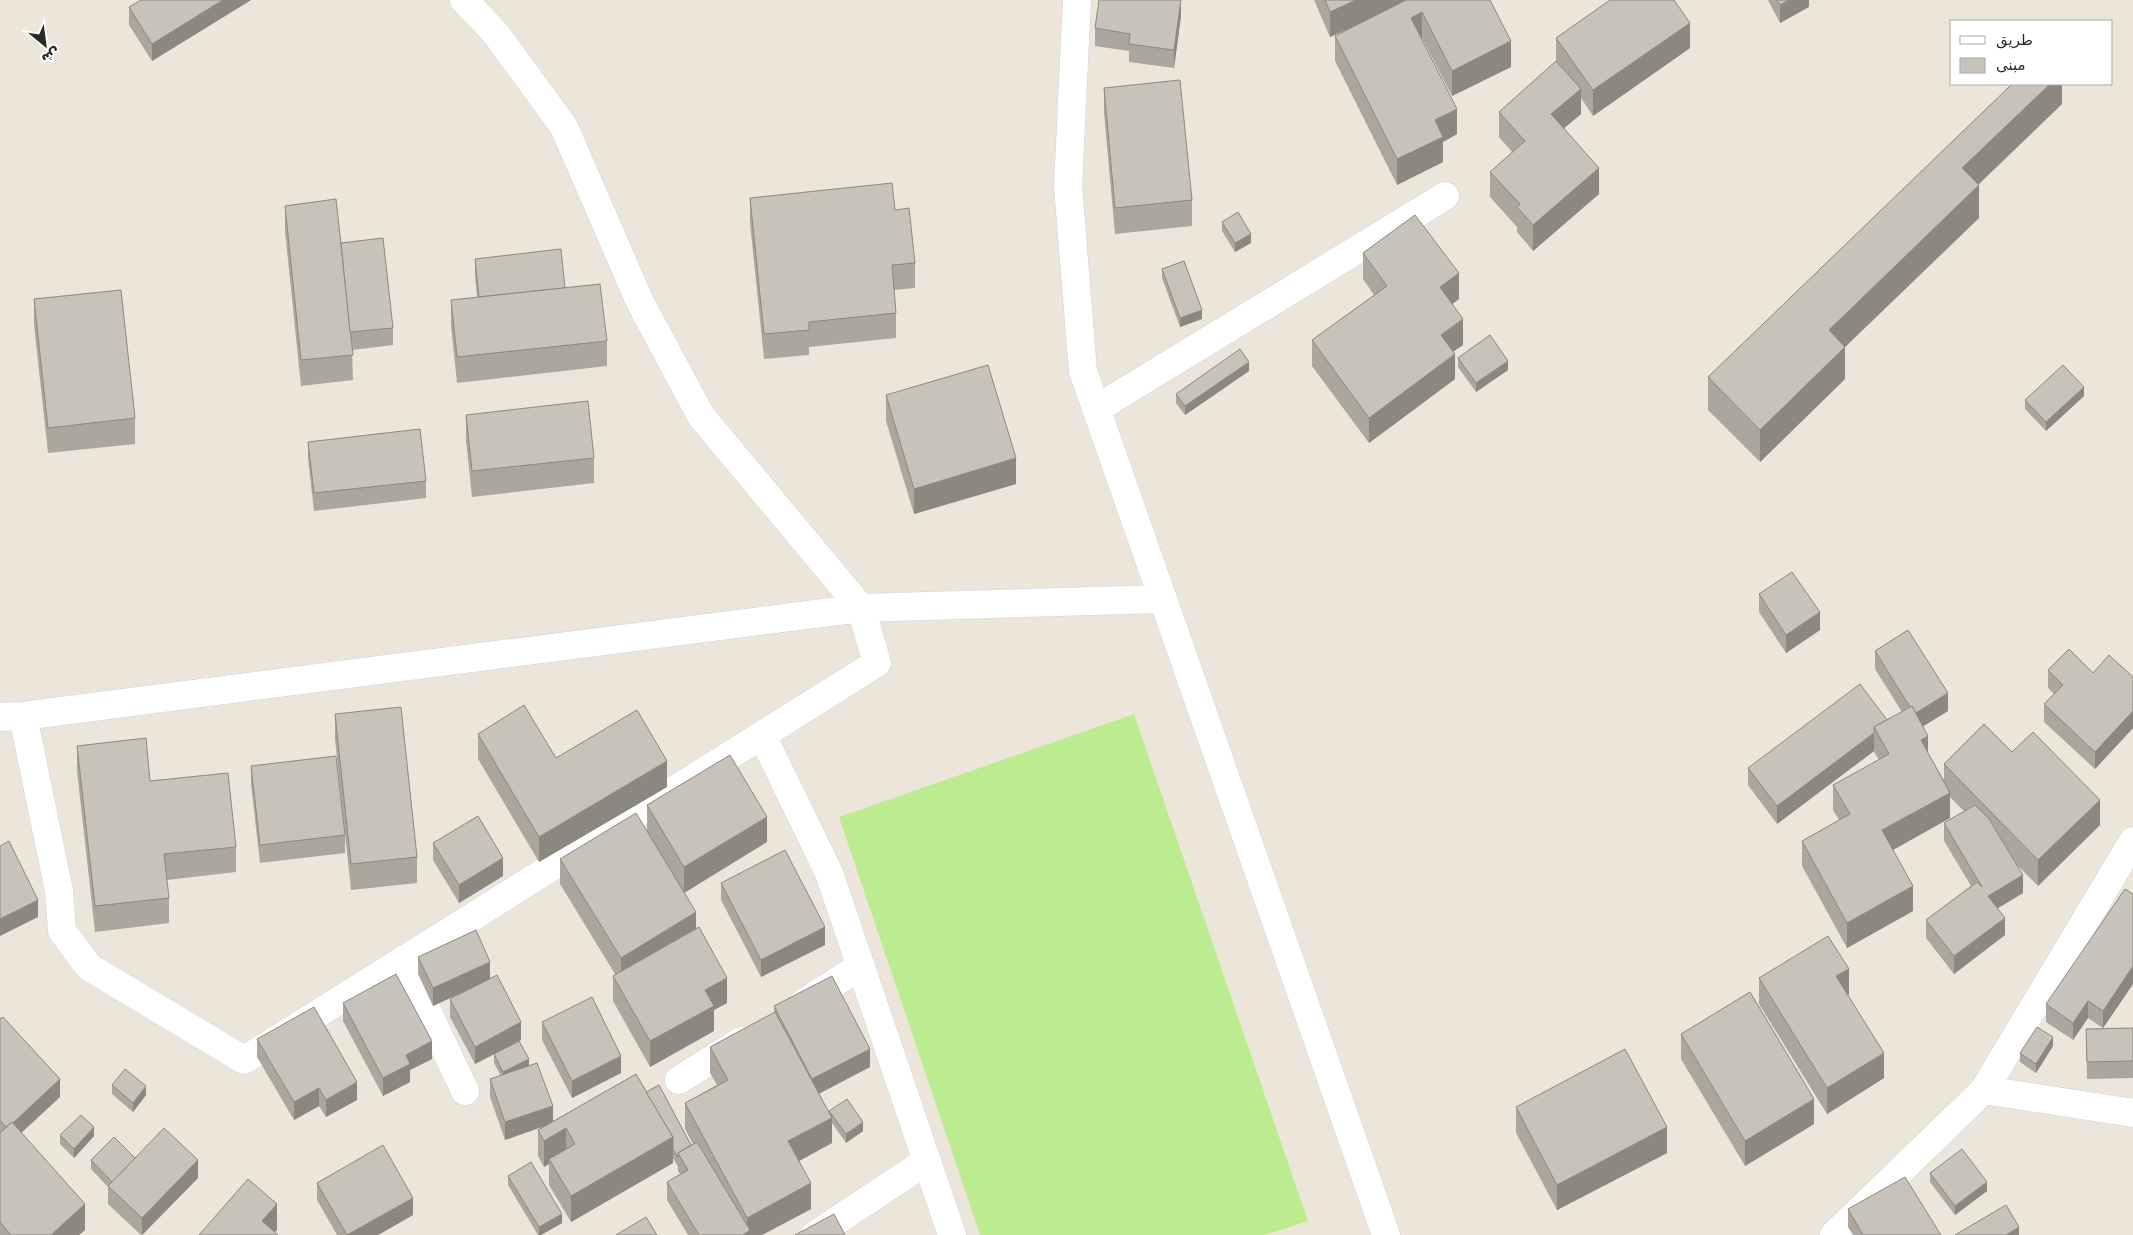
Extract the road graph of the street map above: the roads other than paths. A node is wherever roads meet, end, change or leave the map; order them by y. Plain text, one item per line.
1 (464, 0) edge
2 (1077, 0) edge
3 (1446, 196) dead end
4 (1096, 410) junction
5 (1162, 599) junction
6 (861, 608) junction
7 (11, 716) edge
8 (762, 735) junction
9 (2133, 841) edge
10 (404, 960) junction
11 (861, 966) junction
12 (679, 1080) dead end
13 (1984, 1090) junction
14 (465, 1092) dead end
15 (2133, 1113) edge
16 (927, 1162) junction
17 (815, 1235) edge
18 (952, 1235) edge
19 (1386, 1235) edge
20 (1834, 1235) edge

1 - 6 street
2 - 4 street
3 - 4 street
4 - 5 street
5 - 6 street
5 - 19 street
6 - 7 street
6 - 8 street
7 - 10 street
8 - 10 street
8 - 11 street
9 - 13 street
10 - 14 street
11 - 12 street
11 - 16 street
13 - 15 street
13 - 20 street
16 - 17 street
16 - 18 street

